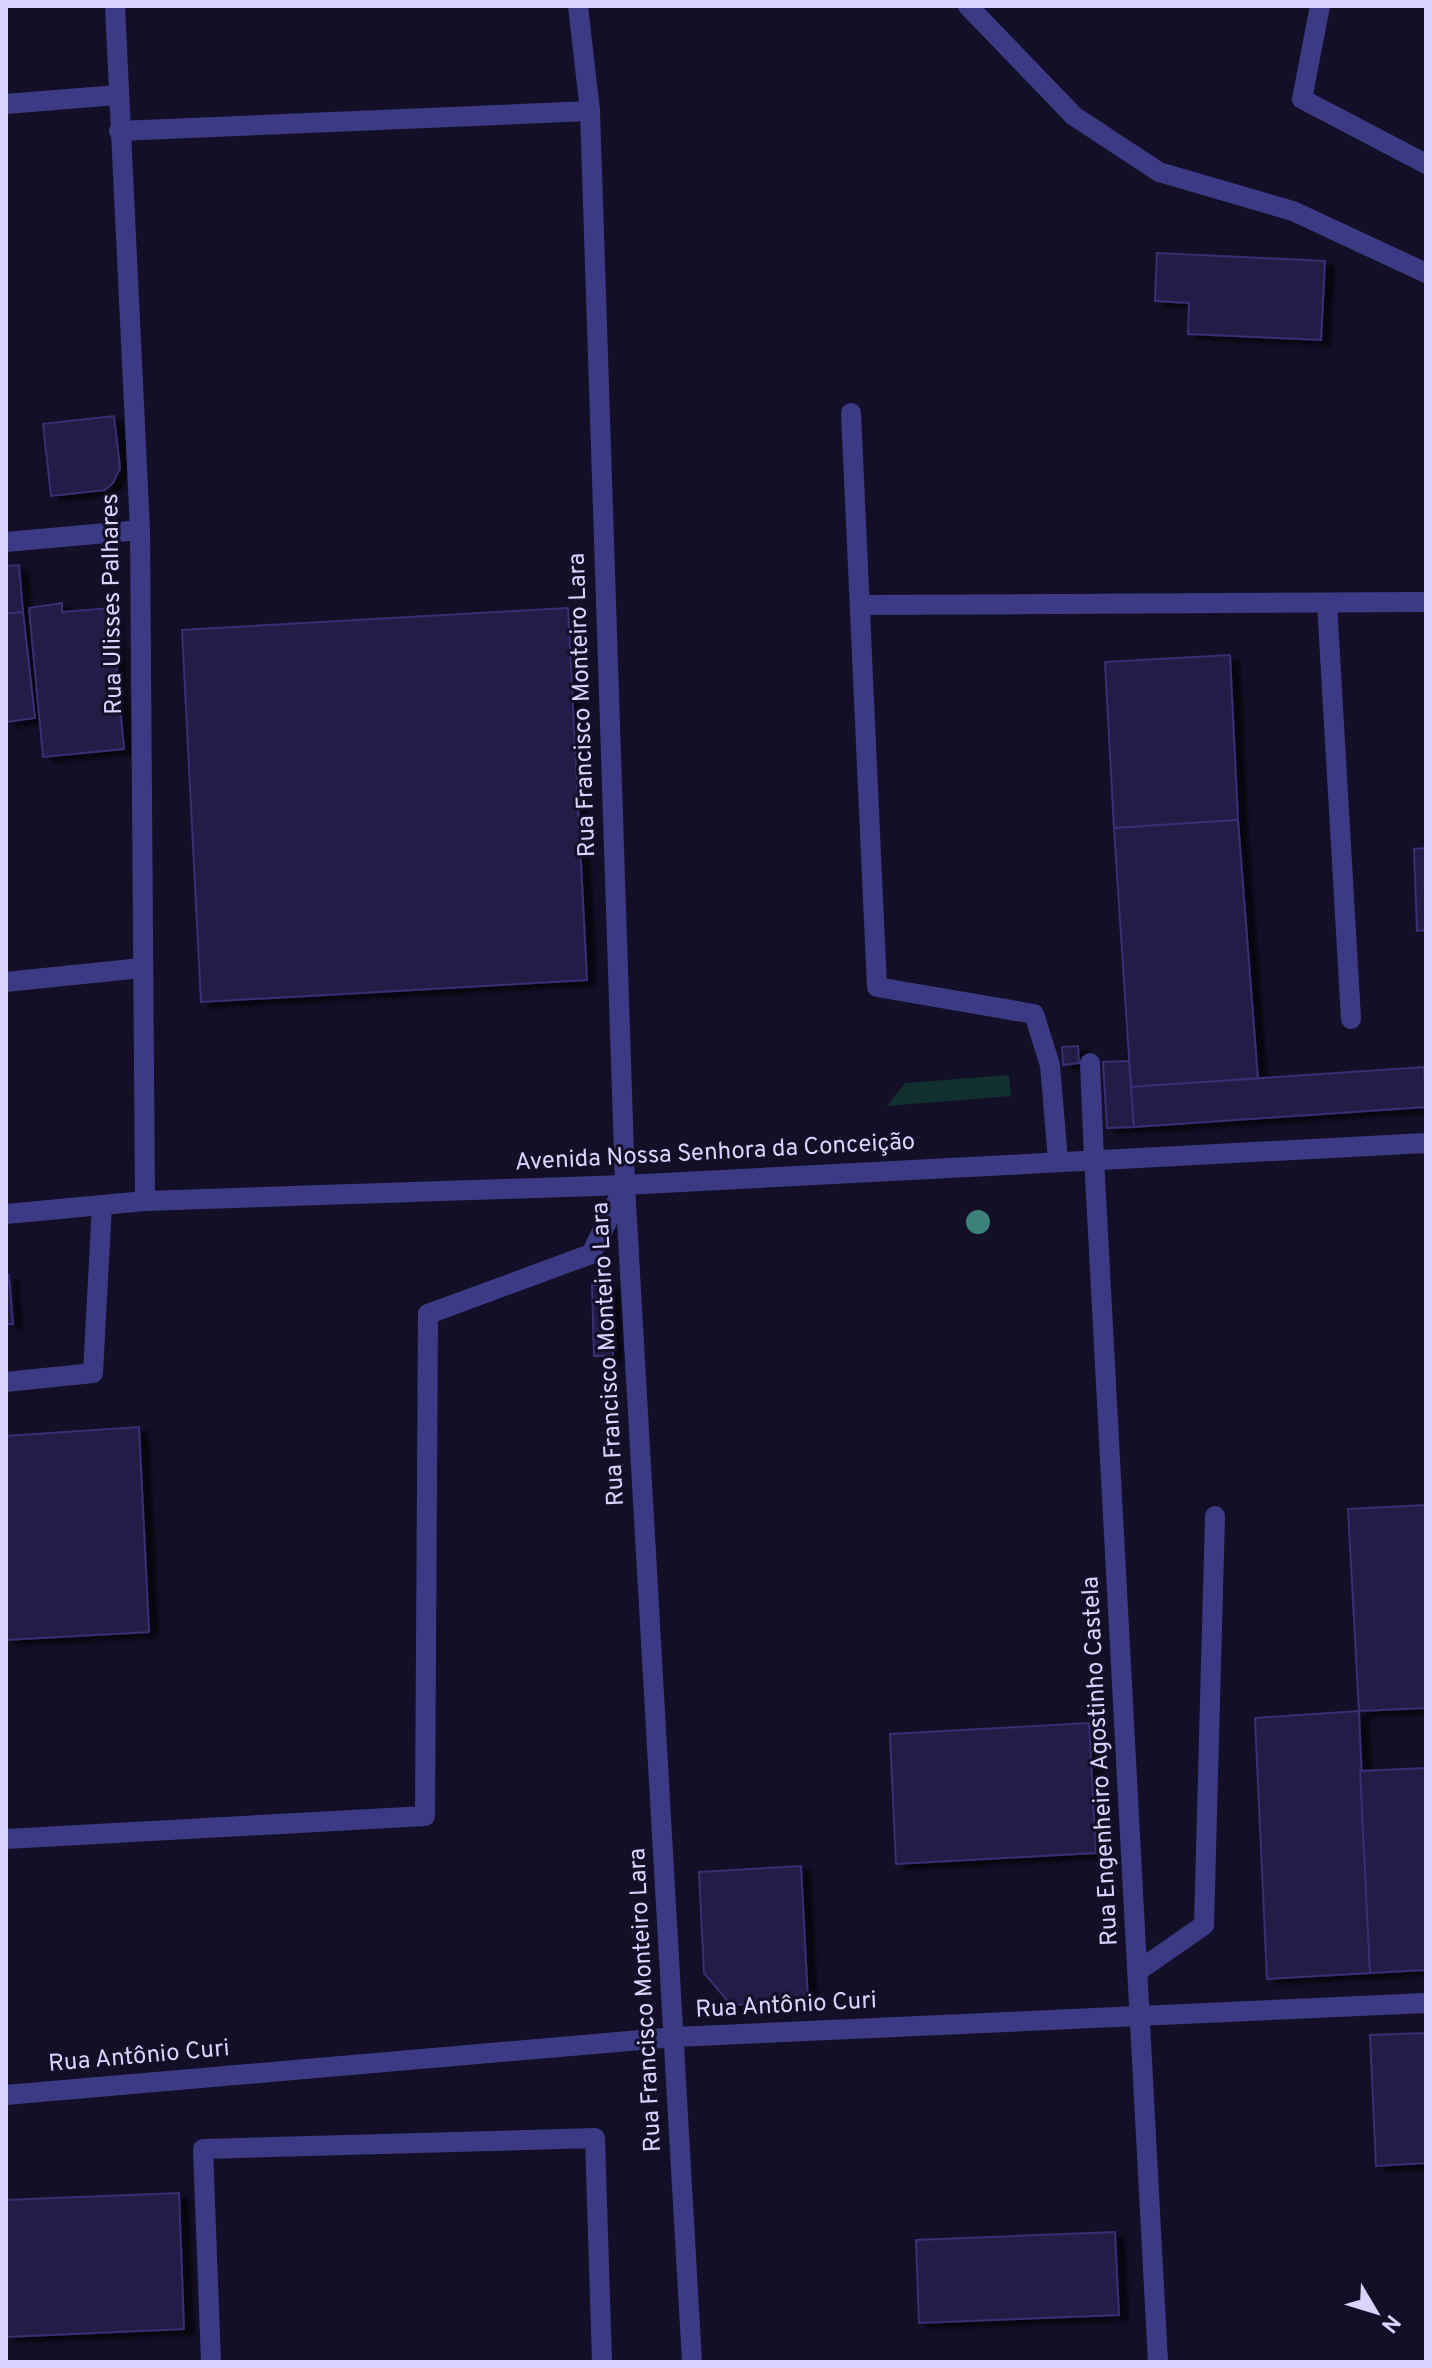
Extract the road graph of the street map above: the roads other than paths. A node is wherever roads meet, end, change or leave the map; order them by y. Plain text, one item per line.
1 (115, 6) edge
2 (578, 6) edge
3 (968, 6) edge
4 (1320, 6) edge
5 (117, 95) junction
6 (6, 104) edge
7 (590, 111) junction
8 (119, 131) junction
9 (1426, 164) edge
10 (1426, 273) edge
11 (851, 413) dead end
12 (140, 530) junction
13 (6, 542) edge
14 (1426, 602) edge
15 (1327, 603) junction
16 (860, 605) junction
17 (141, 968) junction
18 (6, 982) edge
19 (1351, 1019) dead end
20 (1090, 1063) dead end
21 (1426, 1143) edge
22 (1094, 1158) junction
23 (1058, 1160) junction
24 (625, 1185) junction
25 (145, 1201) junction
26 (102, 1205) junction
27 (6, 1214) edge
28 (6, 1382) edge
29 (1215, 1516) dead end
30 (6, 1839) edge
31 (1138, 1971) junction
32 (1426, 2003) edge
33 (1141, 2016) junction
34 (675, 2037) junction
35 (6, 2095) edge
36 (211, 2362) edge
37 (602, 2362) edge
38 (692, 2362) edge
39 (1158, 2362) edge

1 - 5 street, Rua Ulisses Palhares
2 - 7 street, Rua Francisco Monteiro Lara
3 - 10 street
4 - 9 street
5 - 6 street
5 - 8 street, Rua Ulisses Palhares
7 - 8 street
7 - 24 street, Rua Francisco Monteiro Lara
8 - 12 street, Rua Ulisses Palhares
11 - 16 street
12 - 13 street
12 - 17 street, Rua Ulisses Palhares
14 - 15 street
15 - 16 street
15 - 19 street
16 - 23 street
17 - 18 street
17 - 25 street, Rua Ulisses Palhares
20 - 22 street, Rua Engenheiro Agostinho Castela
21 - 22 street, Avenida Nossa Senhora da Conceição
22 - 23 street, Avenida Nossa Senhora da Conceição
22 - 31 street, Rua Engenheiro Agostinho Castela
23 - 24 street, Avenida Nossa Senhora da Conceição
24 - 25 street, Avenida Nossa Senhora da Conceição
24 - 30 street
24 - 34 street, Rua Francisco Monteiro Lara
25 - 26 street, Avenida Nossa Senhora da Conceição
26 - 27 street, Avenida Nossa Senhora da Conceição
26 - 28 street
29 - 31 street
31 - 33 street, Rua Engenheiro Agostinho Castela
32 - 33 street, Rua Antônio Curi
33 - 34 street, Rua Antônio Curi
33 - 39 street, Rua Engenheiro Agostinho Castela
34 - 35 street, Rua Antônio Curi
34 - 38 street, Rua Francisco Monteiro Lara
36 - 37 street

